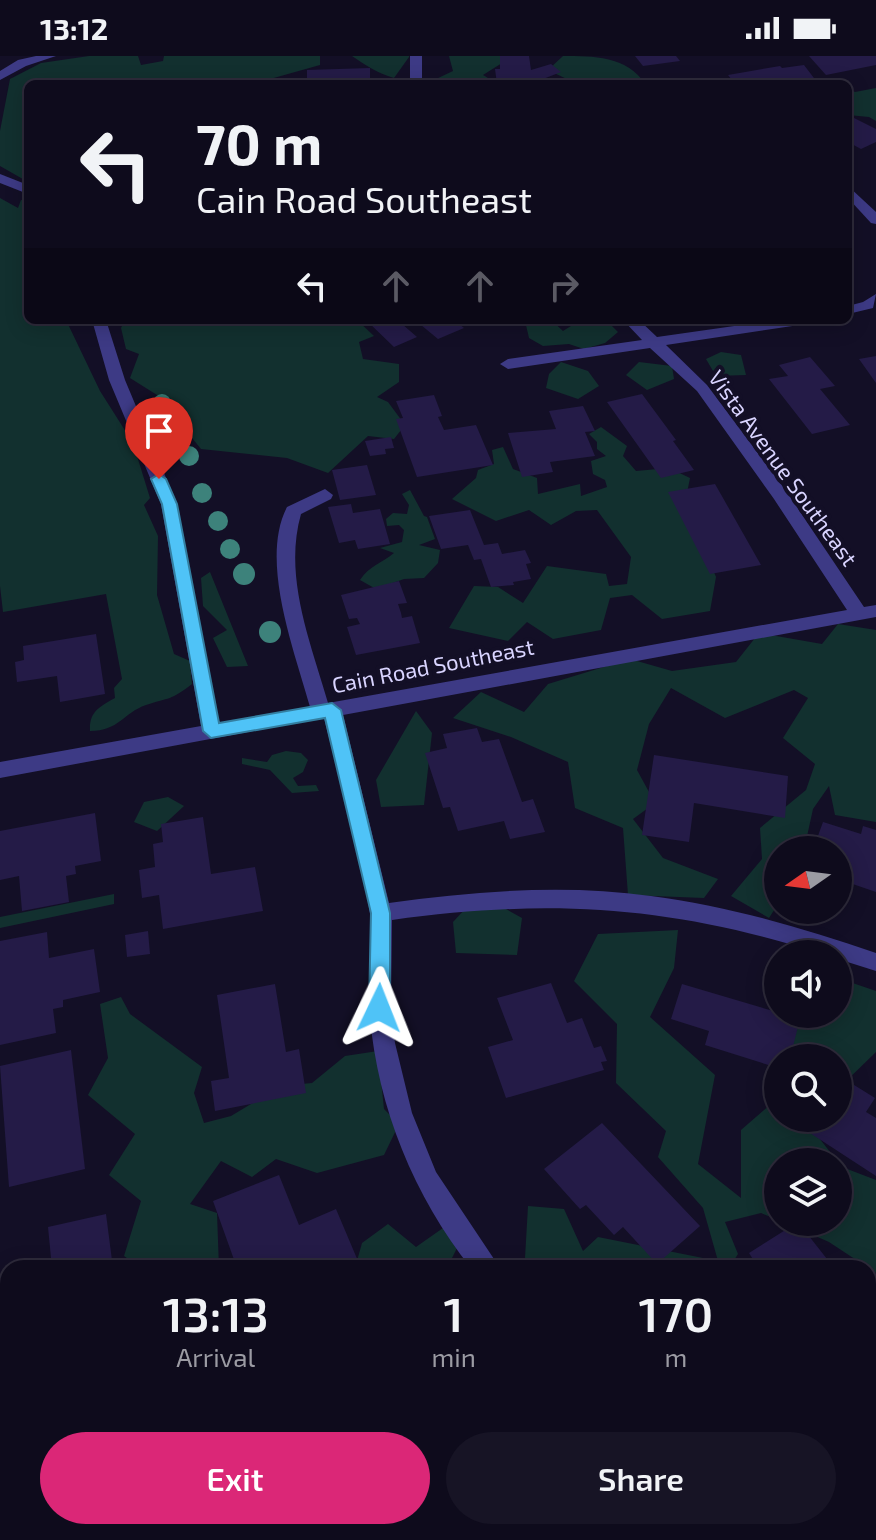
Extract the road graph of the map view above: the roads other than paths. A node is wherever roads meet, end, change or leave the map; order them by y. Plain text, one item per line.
1 (50, 56) edge
2 (416, 56) edge
3 (0, 76) edge
4 (416, 80) edge
5 (0, 178) edge
6 (24, 188) edge
7 (852, 194) edge
8 (876, 220) edge
9 (876, 298) edge
10 (852, 309) edge
11 (100, 324) edge
12 (635, 324) edge
13 (780, 324) edge
14 (656, 343) junction
15 (508, 364) dead end
16 (325, 495) dead end
17 (868, 613) edge
18 (326, 711) junction
19 (211, 731) junction
20 (0, 770) edge
21 (381, 913) junction
22 (876, 962) edge
23 (480, 1260) edge

1 - 3 street
2 - 4 street
5 - 6 street
7 - 8 street
9 - 10 street
11 - 19 street
12 - 14 street, Vista Avenue Southeast
13 - 14 street
14 - 15 street
14 - 17 street, Vista Avenue Southeast
16 - 18 street
17 - 18 street, Cain Road Southeast
18 - 19 street, Cain Road Southeast
18 - 21 street
19 - 20 street, Cain Road Southeast
21 - 22 street
21 - 23 street

